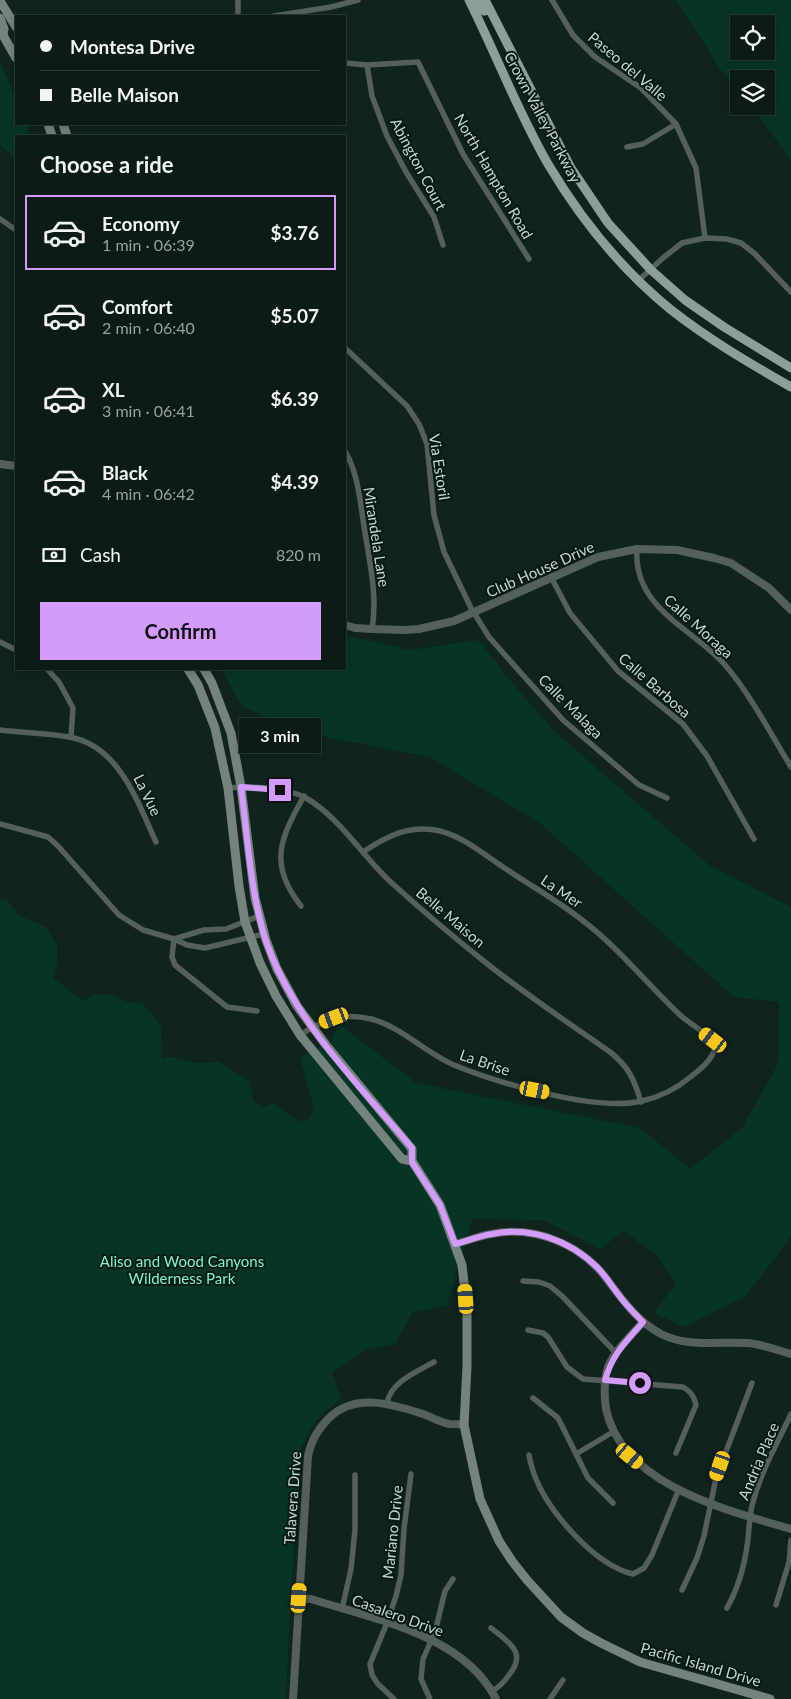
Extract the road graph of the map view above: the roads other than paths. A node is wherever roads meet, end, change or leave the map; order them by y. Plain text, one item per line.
1 (238, 0) edge
2 (329, 0) edge
3 (358, 0) edge
4 (469, 0) edge
5 (477, 0) edge
6 (485, 0) edge
7 (552, 0) edge
8 (0, 1) edge
9 (331, 7) junction
10 (490, 10) junction
11 (238, 15) edge
12 (280, 15) edge
13 (0, 18) edge
14 (15, 25) edge
15 (1, 32) edge
16 (15, 56) edge
17 (346, 63) edge
18 (367, 65) junction
19 (676, 124) junction
20 (626, 148) dead end
21 (0, 219) edge
22 (15, 229) edge
23 (705, 238) junction
24 (443, 245) dead end
25 (529, 259) dead end
26 (651, 270) junction
27 (638, 280) junction
28 (791, 292) edge
29 (346, 349) edge
30 (791, 368) edge
31 (791, 388) edge
32 (346, 453) edge
33 (0, 464) edge
34 (15, 466) edge
35 (637, 549) junction
36 (551, 577) junction
37 (791, 610) edge
38 (474, 612) junction
39 (346, 625) edge
40 (372, 629) junction
41 (0, 642) edge
42 (15, 650) edge
43 (49, 670) edge
44 (189, 670) edge
45 (205, 670) edge
46 (0, 730) edge
47 (71, 737) junction
48 (791, 767) edge
49 (241, 787) junction
50 (228, 788) junction
51 (304, 796) junction
52 (667, 798) dead end
53 (0, 824) edge
54 (754, 839) dead end
55 (156, 842) dead end
56 (363, 852) junction
57 (301, 906) dead end
58 (259, 916) junction
59 (245, 922) junction
60 (264, 934) junction
61 (250, 937) junction
62 (174, 938) junction
63 (257, 1012) dead end
64 (313, 1027) junction
65 (300, 1035) junction
66 (716, 1048) joint
67 (641, 1102) junction
68 (412, 1162) junction
69 (455, 1244) junction
70 (523, 1281) dead end
71 (643, 1322) junction
72 (528, 1330) dead end
73 (616, 1353) junction
74 (791, 1354) edge
75 (434, 1362) dead end
76 (605, 1380) junction
77 (752, 1383) dead end
78 (533, 1398) dead end
79 (387, 1404) junction
80 (791, 1414) edge
81 (464, 1424) junction
82 (613, 1432) junction
83 (676, 1453) dead end
84 (576, 1454) junction
85 (529, 1455) dead end
86 (411, 1474) dead end
87 (355, 1475) dead end
88 (679, 1489) junction
89 (613, 1503) dead end
90 (711, 1505) junction
91 (749, 1517) junction
92 (791, 1529) edge
93 (791, 1540) edge
94 (453, 1580) dead end
95 (682, 1590) dead end
96 (299, 1598) junction
97 (776, 1605) dead end
98 (727, 1608) dead end
99 (342, 1609) junction
100 (387, 1623) junction
101 (491, 1628) dead end
102 (432, 1640) junction
103 (563, 1680) dead end
104 (494, 1695) edge
105 (294, 1699) edge
106 (394, 1699) edge
107 (430, 1699) edge
108 (550, 1699) edge
109 (770, 1699) edge

1 - 11 street
2 - 9 street
3 - 9 street
4 - 27 main road, Crown Valley Parkway
5 - 10 main road
6 - 10 main road, Crown Valley Parkway
7 - 19 street, Paseo del Valle
8 - 14 main road
9 - 12 street
10 - 26 main road, Crown Valley Parkway
13 - 15 main road
15 - 16 main road
17 - 18 street, North Hampton Road
18 - 24 street, Abington Court
18 - 25 street, North Hampton Road
19 - 20 street
19 - 23 street, Paseo del Valle
21 - 22 street
23 - 26 street
23 - 28 street
26 - 27 street
26 - 30 main road, Crown Valley Parkway
27 - 31 main road, Crown Valley Parkway
29 - 38 street, Via Estoril
32 - 40 street, Mirandela Lane
33 - 34 street
35 - 36 street, Club House Drive
35 - 37 street, Club House Drive
35 - 48 street, Calle Moraga
36 - 38 street, Club House Drive
36 - 54 street, Calle Barbosa
38 - 40 street, Club House Drive
38 - 52 street, Calle Malaga
39 - 40 street, Club House Drive
41 - 42 street
43 - 47 street
44 - 50 main road, Pacific Island Drive
45 - 49 main road, Pacific Island Drive
46 - 47 street, La Vue
47 - 55 street, La Vue
49 - 50 street, Belle Maison
49 - 51 street, Belle Maison
49 - 58 main road, Pacific Island Drive
50 - 59 main road, Pacific Island Drive
51 - 56 street, Belle Maison
51 - 57 street
53 - 62 street
56 - 66 street, La Mer
56 - 67 street, Belle Maison
58 - 59 street
58 - 60 main road, Pacific Island Drive
59 - 61 main road, Pacific Island Drive
59 - 62 street
60 - 61 street
60 - 64 main road, Pacific Island Drive
61 - 62 street
61 - 65 main road, Pacific Island Drive
62 - 63 street
64 - 65 street, La Brise
64 - 67 street, La Brise
64 - 68 main road, Pacific Island Drive
65 - 68 main road, Pacific Island Drive
66 - 67 street, La Brise
68 - 69 main road, Pacific Island Drive
69 - 71 street
69 - 81 main road, Pacific Island Drive
70 - 73 street
71 - 73 street
71 - 74 street
72 - 76 street
73 - 76 street
75 - 79 street
76 - 82 street
76 - 83 street
77 - 90 street
78 - 84 street
79 - 81 street, Talavera Drive
79 - 96 street, Talavera Drive
80 - 91 street, Andria Place
81 - 109 main road, Pacific Island Drive
82 - 84 street
82 - 88 street
84 - 89 street
85 - 88 street
86 - 100 street, Mariano Drive
87 - 99 street
88 - 90 street
90 - 91 street
90 - 95 street
91 - 92 street
91 - 98 street, Andria Place
93 - 97 street
94 - 102 street
96 - 99 street, Casalero Drive
96 - 105 street, Talavera Drive
99 - 100 street, Casalero Drive
100 - 102 street, Casalero Drive
100 - 106 street, Mariano Drive
101 - 104 street
102 - 104 street, Casalero Drive
102 - 107 street
103 - 108 street

